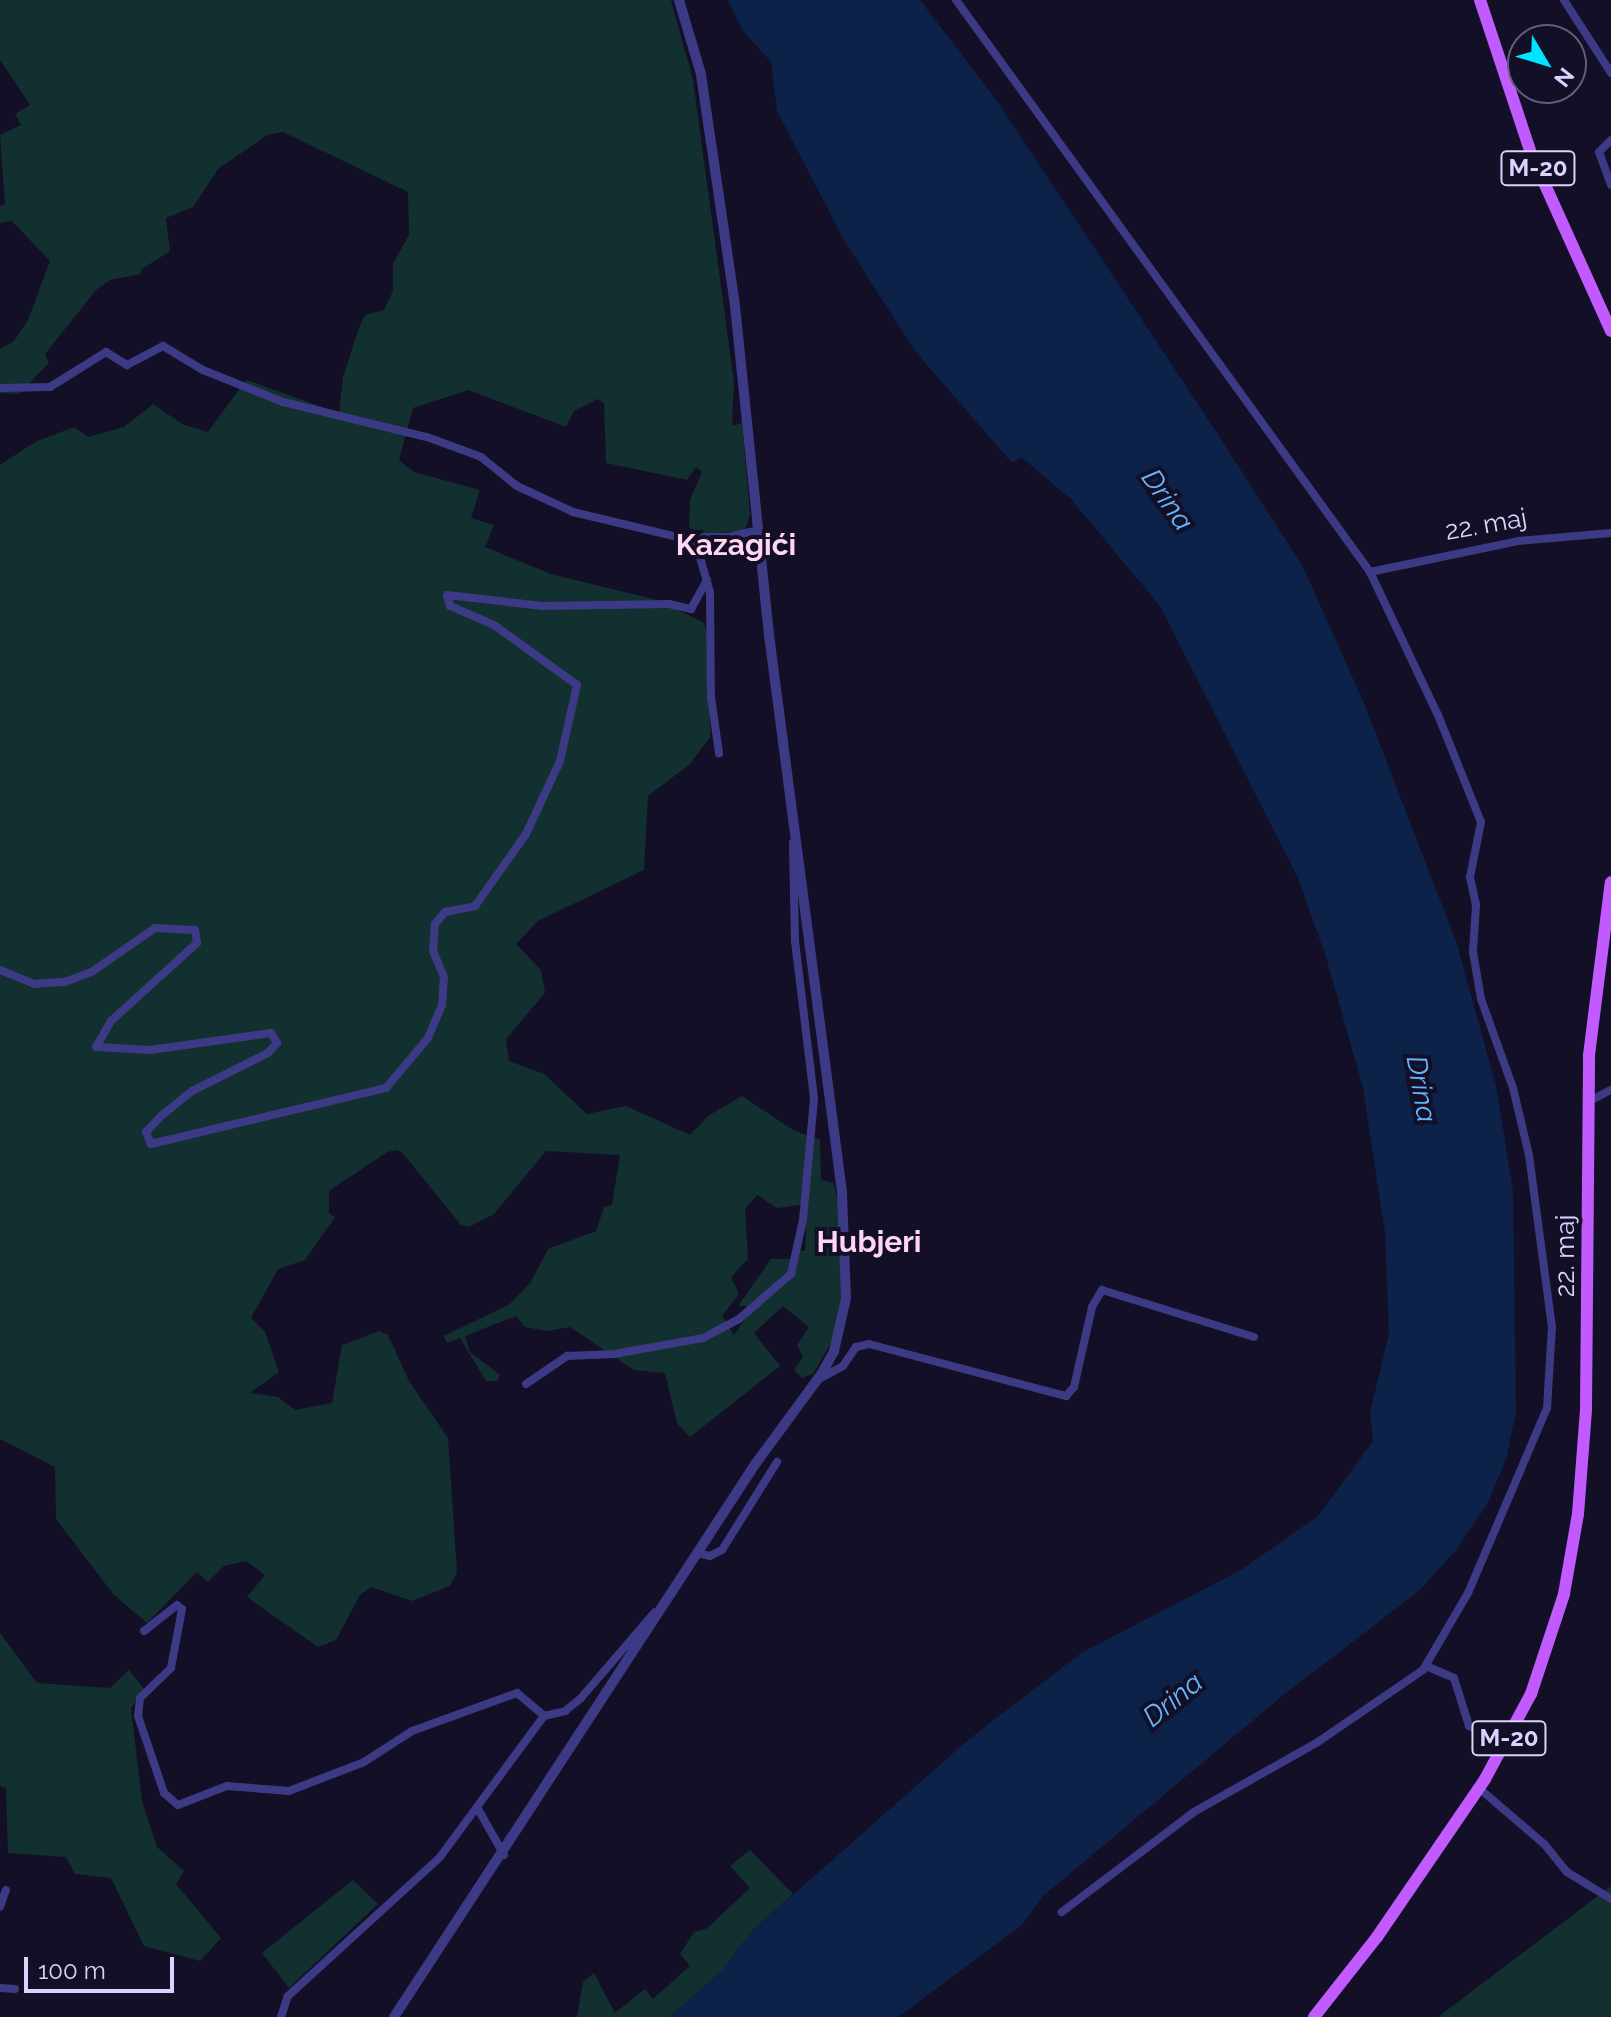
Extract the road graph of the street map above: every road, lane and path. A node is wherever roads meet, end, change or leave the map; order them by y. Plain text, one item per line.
1 (679, 0) edge
2 (956, 0) edge
3 (1480, 0) edge
4 (1564, 0) edge
5 (1611, 73) edge
6 (1611, 140) edge
7 (1611, 185) edge
8 (1611, 331) edge
9 (0, 388) edge
10 (758, 530) junction
11 (1611, 533) edge
12 (694, 537) junction
13 (1370, 572) junction
14 (707, 580) junction
15 (719, 753) dead end
16 (795, 830) junction
17 (1611, 882) edge
18 (0, 970) edge
19 (1611, 1090) edge
20 (1587, 1102) junction
21 (1254, 1337) dead end
22 (816, 1380) junction
23 (526, 1384) dead end
24 (777, 1462) dead end
25 (697, 1553) junction
26 (661, 1611) junction
27 (144, 1631) dead end
28 (1426, 1666) junction
29 (544, 1716) junction
30 (1506, 1743) junction
31 (1480, 1789) junction
32 (477, 1807) junction
33 (504, 1855) junction
34 (6, 1890) dead end
35 (1611, 1899) edge
36 (0, 1907) edge
37 (1062, 1912) dead end
38 (0, 1988) edge
39 (15, 1989) dead end
40 (281, 2017) edge
41 (394, 2017) edge
42 (1314, 2017) edge

1 - 10 street
2 - 13 street
3 - 8 main road, M-20
4 - 5 street
6 - 7 street
9 - 12 street
10 - 12 street
10 - 16 street
11 - 13 street, 22. maj
12 - 14 street
13 - 28 street
14 - 15 street
14 - 18 street
16 - 22 street
16 - 23 street
17 - 20 main road, 22. maj / M-20
19 - 20 street
20 - 30 main road, 22. maj / M-20
21 - 22 street
22 - 25 street
24 - 25 street
25 - 26 street
26 - 29 street
26 - 33 street
27 - 29 street
28 - 30 street
28 - 37 street
29 - 32 street
30 - 31 main road, M-20
31 - 35 street
31 - 42 main road, M-20
32 - 33 street
32 - 40 street
33 - 41 street
34 - 36 street
38 - 39 street

